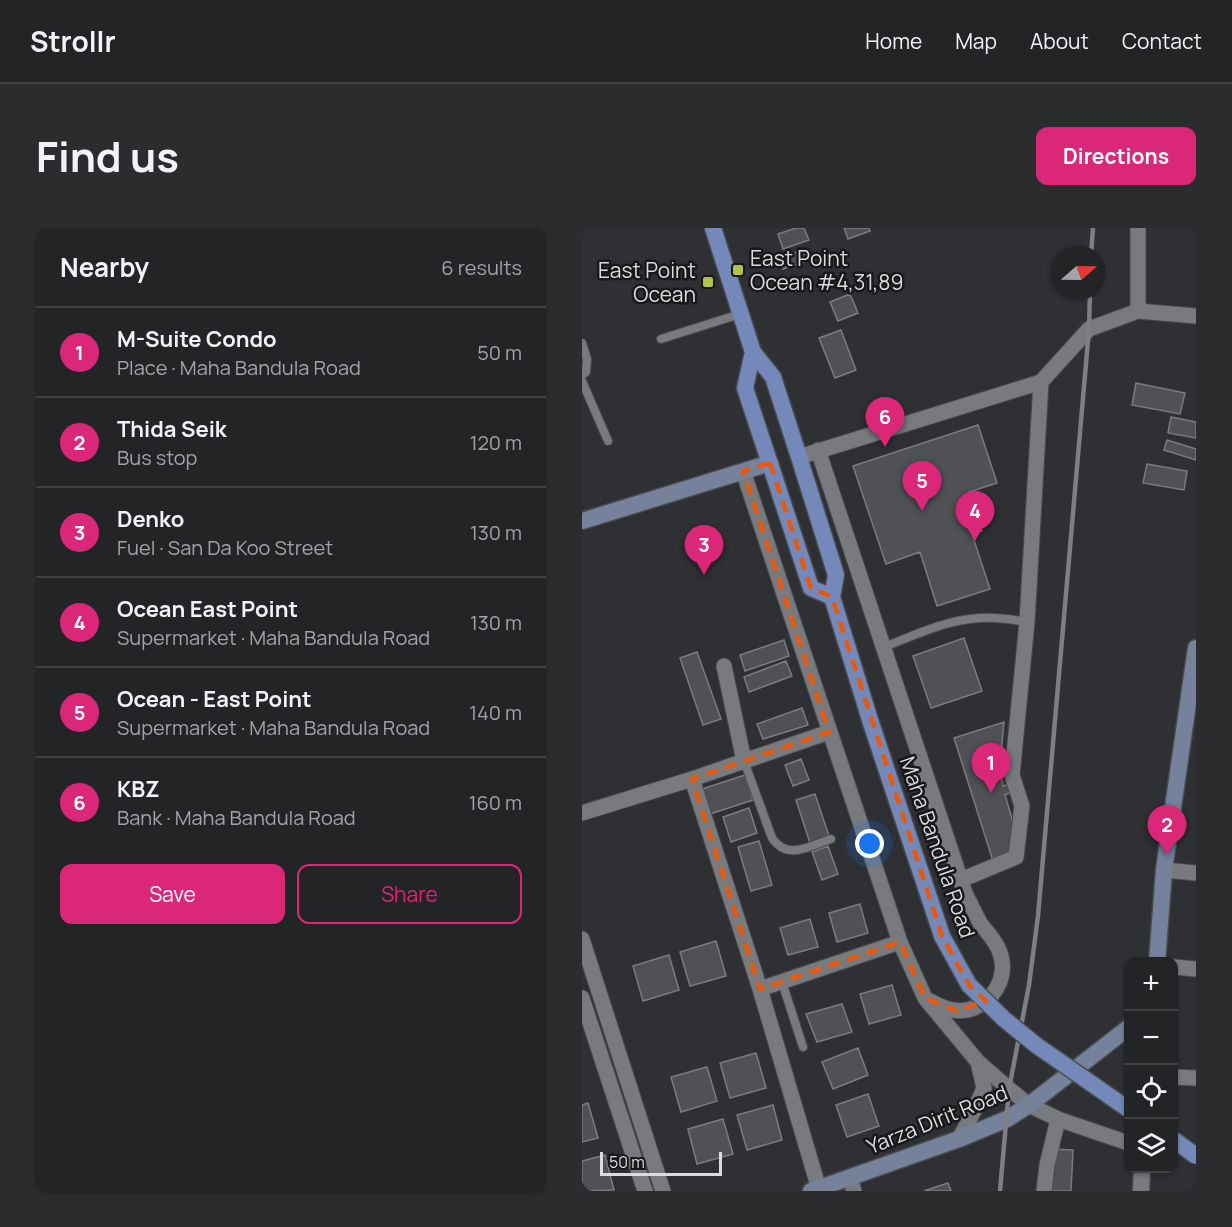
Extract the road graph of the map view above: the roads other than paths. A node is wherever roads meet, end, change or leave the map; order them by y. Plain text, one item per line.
1 (712, 228) edge
2 (1138, 228) edge
3 (1138, 311) junction
4 (740, 314) junction
5 (1196, 316) edge
6 (661, 339) dead end
7 (582, 343) edge
8 (753, 352) junction
9 (582, 375) edge
10 (582, 381) edge
11 (1041, 382) junction
12 (608, 441) dead end
13 (818, 450) junction
14 (799, 457) junction
15 (770, 463) junction
16 (742, 471) junction
17 (582, 521) edge
18 (832, 597) junction
19 (1027, 622) junction
20 (884, 647) junction
21 (1196, 648) edge
22 (724, 666) dead end
23 (1194, 681) edge
24 (829, 732) junction
25 (744, 761) junction
26 (692, 779) junction
27 (582, 813) edge
28 (831, 838) dead end
29 (1164, 870) junction
30 (1196, 873) edge
31 (961, 880) junction
32 (900, 942) junction
33 (583, 944) edge
34 (1156, 957) edge
35 (1178, 967) edge
36 (1196, 969) edge
37 (782, 982) junction
38 (760, 989) junction
39 (582, 998) edge
40 (925, 998) junction
41 (609, 1025) junction
42 (1124, 1031) edge
43 (593, 1032) junction
44 (803, 1047) dead end
45 (978, 1062) junction
46 (1178, 1077) edge
47 (1196, 1078) edge
48 (1029, 1105) junction
49 (1124, 1105) edge
50 (1058, 1119) junction
51 (959, 1139) junction
52 (1124, 1142) edge
53 (1178, 1143) edge
54 (1178, 1147) edge
55 (1196, 1148) edge
56 (1196, 1156) edge
57 (1142, 1173) edge
58 (852, 1184) edge
59 (815, 1190) edge
60 (645, 1191) edge
61 (663, 1191) edge
62 (1044, 1191) edge
63 (1141, 1191) edge

1 - 4 main road, Maha Bandula Road
2 - 3 street
3 - 5 street
3 - 11 street
4 - 6 lane
4 - 8 main road, Maha Bandula Road
7 - 9 lane
8 - 14 main road, Maha Bandula Road
8 - 15 main road
10 - 12 lane
11 - 13 street
11 - 19 street
13 - 14 street
13 - 20 street
14 - 18 main road, Maha Bandula Road
15 - 16 main road
15 - 18 main road
16 - 17 main road
16 - 24 street
18 - 49 main road, Maha Bandula Road, bridge
19 - 20 lane
19 - 31 street
20 - 31 street
21 - 23 main road
22 - 25 street
23 - 29 main road
24 - 25 street
24 - 32 street
25 - 26 street
25 - 28 lane
26 - 27 street
26 - 38 street
29 - 30 street
29 - 34 main road
31 - 40 street
32 - 37 street
32 - 40 street
33 - 41 street
35 - 36 street
37 - 38 street
37 - 44 lane
38 - 59 street
39 - 43 street
40 - 45 street
41 - 43 street
41 - 61 street
42 - 48 main road, Yarza Dirit Road
43 - 60 street
45 - 48 street
45 - 51 street
46 - 47 street
48 - 50 street
48 - 51 main road, Yarza Dirit Road
50 - 52 street
50 - 62 street
51 - 58 main road, Yarza Dirit Road
53 - 56 main road, bridge
54 - 55 street
57 - 63 street
58 - 59 main road, Yarza Dirit Road

